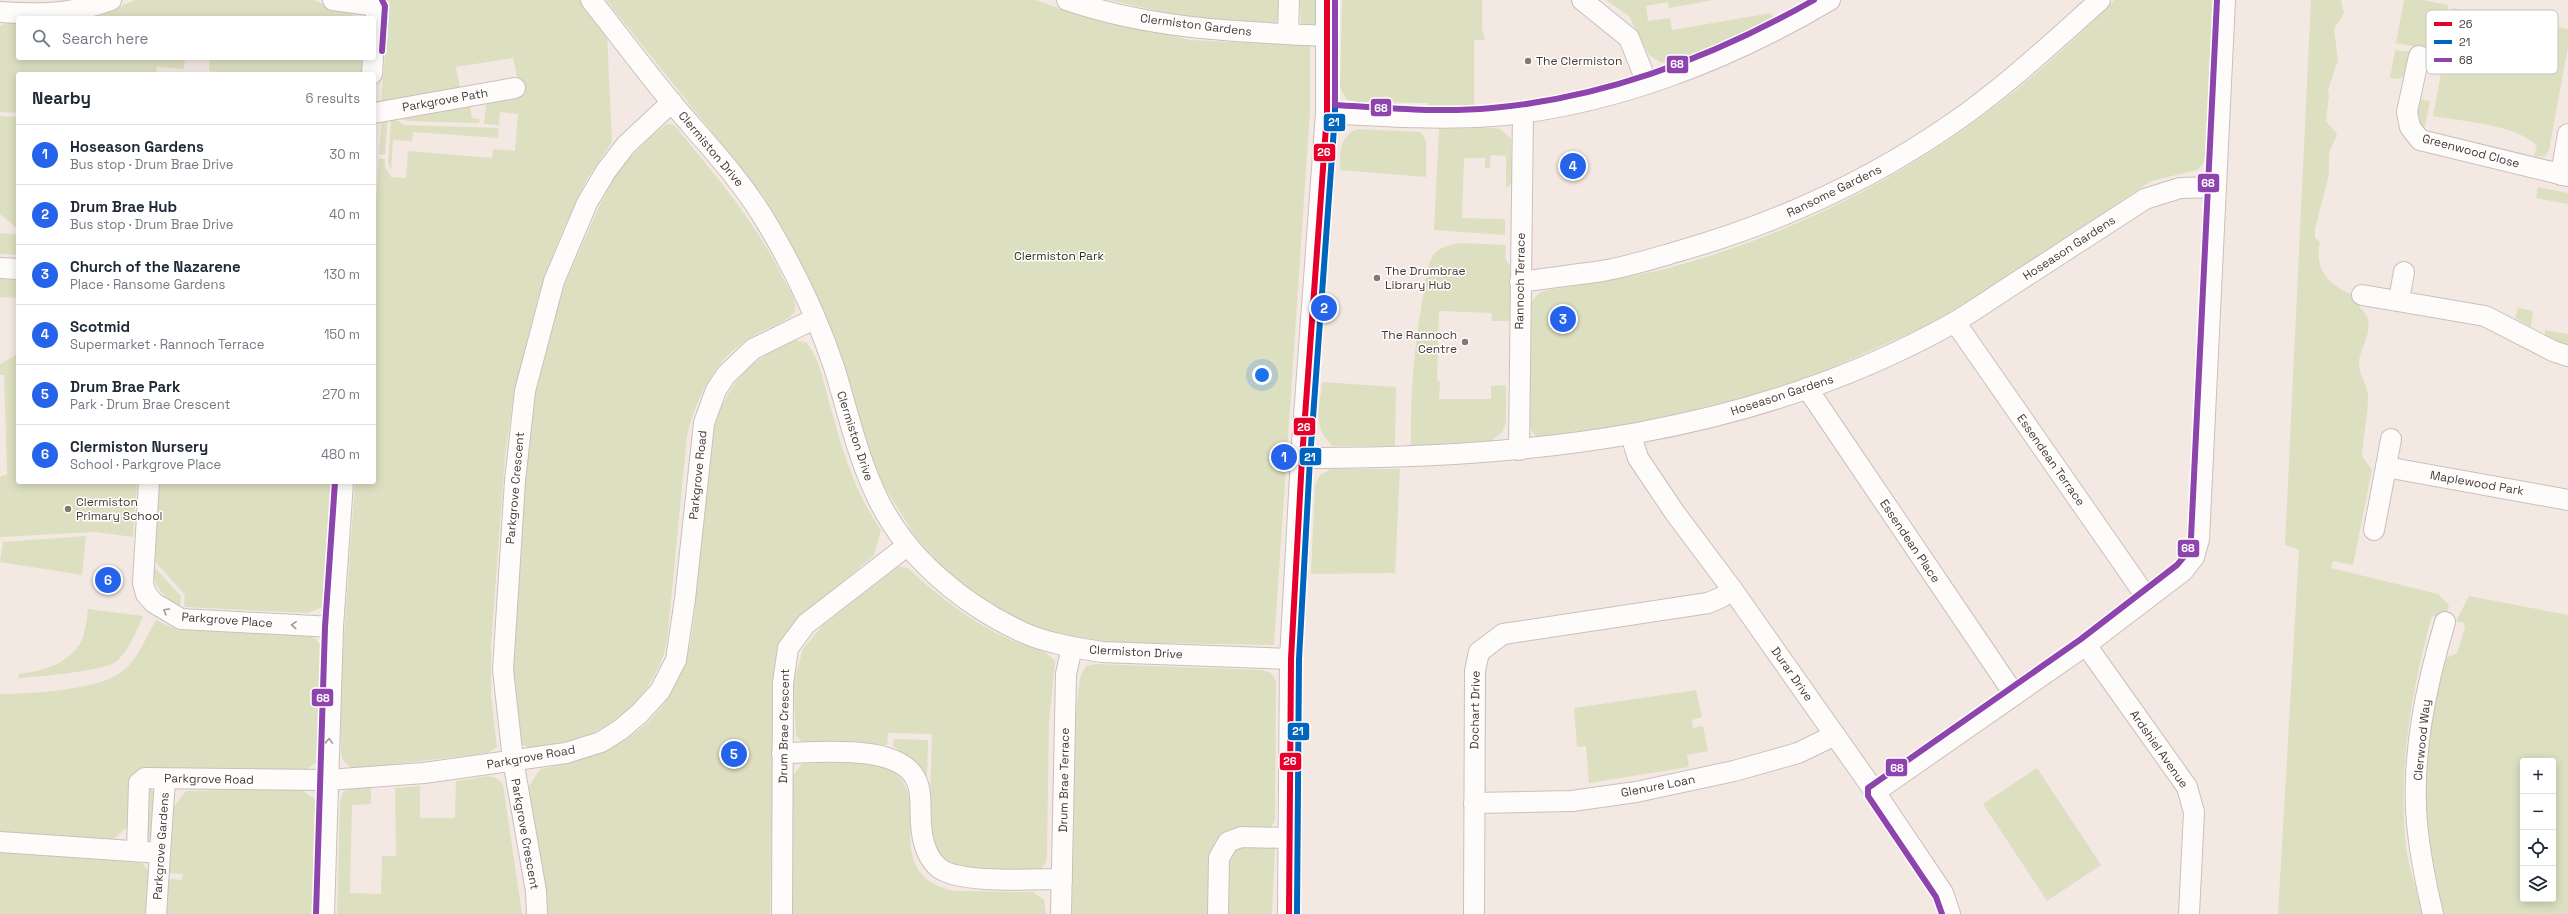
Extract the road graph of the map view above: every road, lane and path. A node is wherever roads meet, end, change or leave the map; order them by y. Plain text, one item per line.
1 (111, 0) edge
2 (333, 0) edge
3 (591, 0) edge
4 (1067, 0) edge
5 (1289, 0) edge
6 (1328, 0) edge
7 (1582, 0) edge
8 (1830, 0) edge
9 (2100, 0) edge
10 (2225, 0) edge
11 (377, 3) edge
12 (0, 12) edge
13 (376, 19) edge
14 (1288, 34) junction
15 (1327, 36) junction
16 (2418, 56) dead end
17 (374, 60) edge
18 (372, 72) edge
19 (1647, 83) junction
20 (515, 88) dead end
21 (672, 102) junction
22 (1523, 112) junction
23 (376, 113) edge
24 (1327, 113) junction
25 (2568, 134) edge
26 (2565, 175) edge
27 (2216, 187) junction
28 (0, 268) edge
29 (16, 269) edge
30 (2404, 272) dead end
31 (1520, 282) junction
32 (2362, 295) dead end
33 (2398, 300) junction
34 (814, 318) junction
35 (1955, 322) junction
36 (2568, 356) edge
37 (1807, 388) junction
38 (1631, 435) junction
39 (2391, 439) dead end
40 (1520, 450) junction
41 (1302, 458) junction
42 (2386, 467) junction
43 (149, 484) edge
44 (343, 484) edge
45 (2568, 500) edge
46 (2374, 530) dead end
47 (908, 545) junction
48 (1732, 589) junction
49 (2147, 598) junction
50 (333, 627) junction
51 (2446, 634) dead end
52 (2086, 645) junction
53 (1072, 647) junction
54 (1291, 659) junction
55 (2014, 694) junction
56 (1835, 735) junction
57 (782, 753) junction
58 (513, 760) junction
59 (165, 779) junction
60 (328, 780) junction
61 (1875, 792) junction
62 (1474, 803) junction
63 (1290, 838) junction
64 (0, 842) edge
65 (137, 851) junction
66 (160, 853) junction
67 (1062, 879) junction
68 (156, 914) edge
69 (324, 914) edge
70 (537, 914) edge
71 (782, 914) edge
72 (1061, 914) edge
73 (1218, 914) edge
74 (1289, 914) edge
75 (1474, 914) edge
76 (1950, 914) edge
77 (2189, 914) edge
78 (2433, 914) edge

1 - 12 street
2 - 11 street
3 - 21 street, Clermiston Drive
4 - 14 street, Clermiston Gardens
5 - 14 street
6 - 15 street
7 - 19 street
8 - 19 street
9 - 31 street, Ransome Gardens
10 - 27 street
11 - 13 street
14 - 15 street, Clermiston Gardens
15 - 24 street
16 - 26 street, Greenwood Close
17 - 18 street
19 - 22 street
20 - 23 street, Parkgrove Path
21 - 34 street, Clermiston Drive
21 - 58 street, Parkgrove Crescent
22 - 24 street
22 - 31 street, Rannoch Terrace
24 - 41 street
25 - 26 street
27 - 35 street, Hoseason Gardens
27 - 49 street
28 - 29 street
30 - 33 street
31 - 40 street, Rannoch Terrace
32 - 33 street
33 - 36 street
34 - 47 street, Clermiston Drive
34 - 58 street, Parkgrove Road
35 - 37 street, Hoseason Gardens
35 - 49 street, Essendean Terrace
37 - 38 street, Hoseason Gardens
37 - 55 street, Essendean Place
38 - 40 street, Hoseason Gardens
38 - 48 street, Durar Drive
39 - 42 street
40 - 41 street, Hoseason Gardens
41 - 54 street
42 - 45 street, Maplewood Park
42 - 46 street
50 -> 43 street, Parkgrove Place
44 - 50 street
47 - 53 street, Clermiston Drive
47 - 57 street, Drum Brae Crescent
48 - 56 street, Durar Drive
48 - 62 street, Dochart Drive
49 - 52 street
60 -> 50 street
51 - 78 street, Clerwood Way
52 - 55 street
52 - 77 street, Ardshiel Avenue
53 - 54 street, Clermiston Drive
53 - 67 street, Drum Brae Terrace
54 - 63 street
55 - 61 street
56 - 61 street, Durar Drive
56 - 62 street, Glenure Loan
57 - 67 street
57 - 71 street, Drum Brae Crescent
58 - 60 street, Parkgrove Road
58 - 70 street, Parkgrove Crescent
59 - 60 street, Parkgrove Road
59 - 65 street, Parkgrove Road
59 - 66 street, Parkgrove Gardens
60 - 69 street
61 - 76 street, Durar Drive
62 - 75 street, Dochart Drive
63 - 73 street
63 - 74 street
64 - 65 street
65 - 66 street
66 - 68 street, Parkgrove Gardens
67 - 72 street, Drum Brae Terrace

